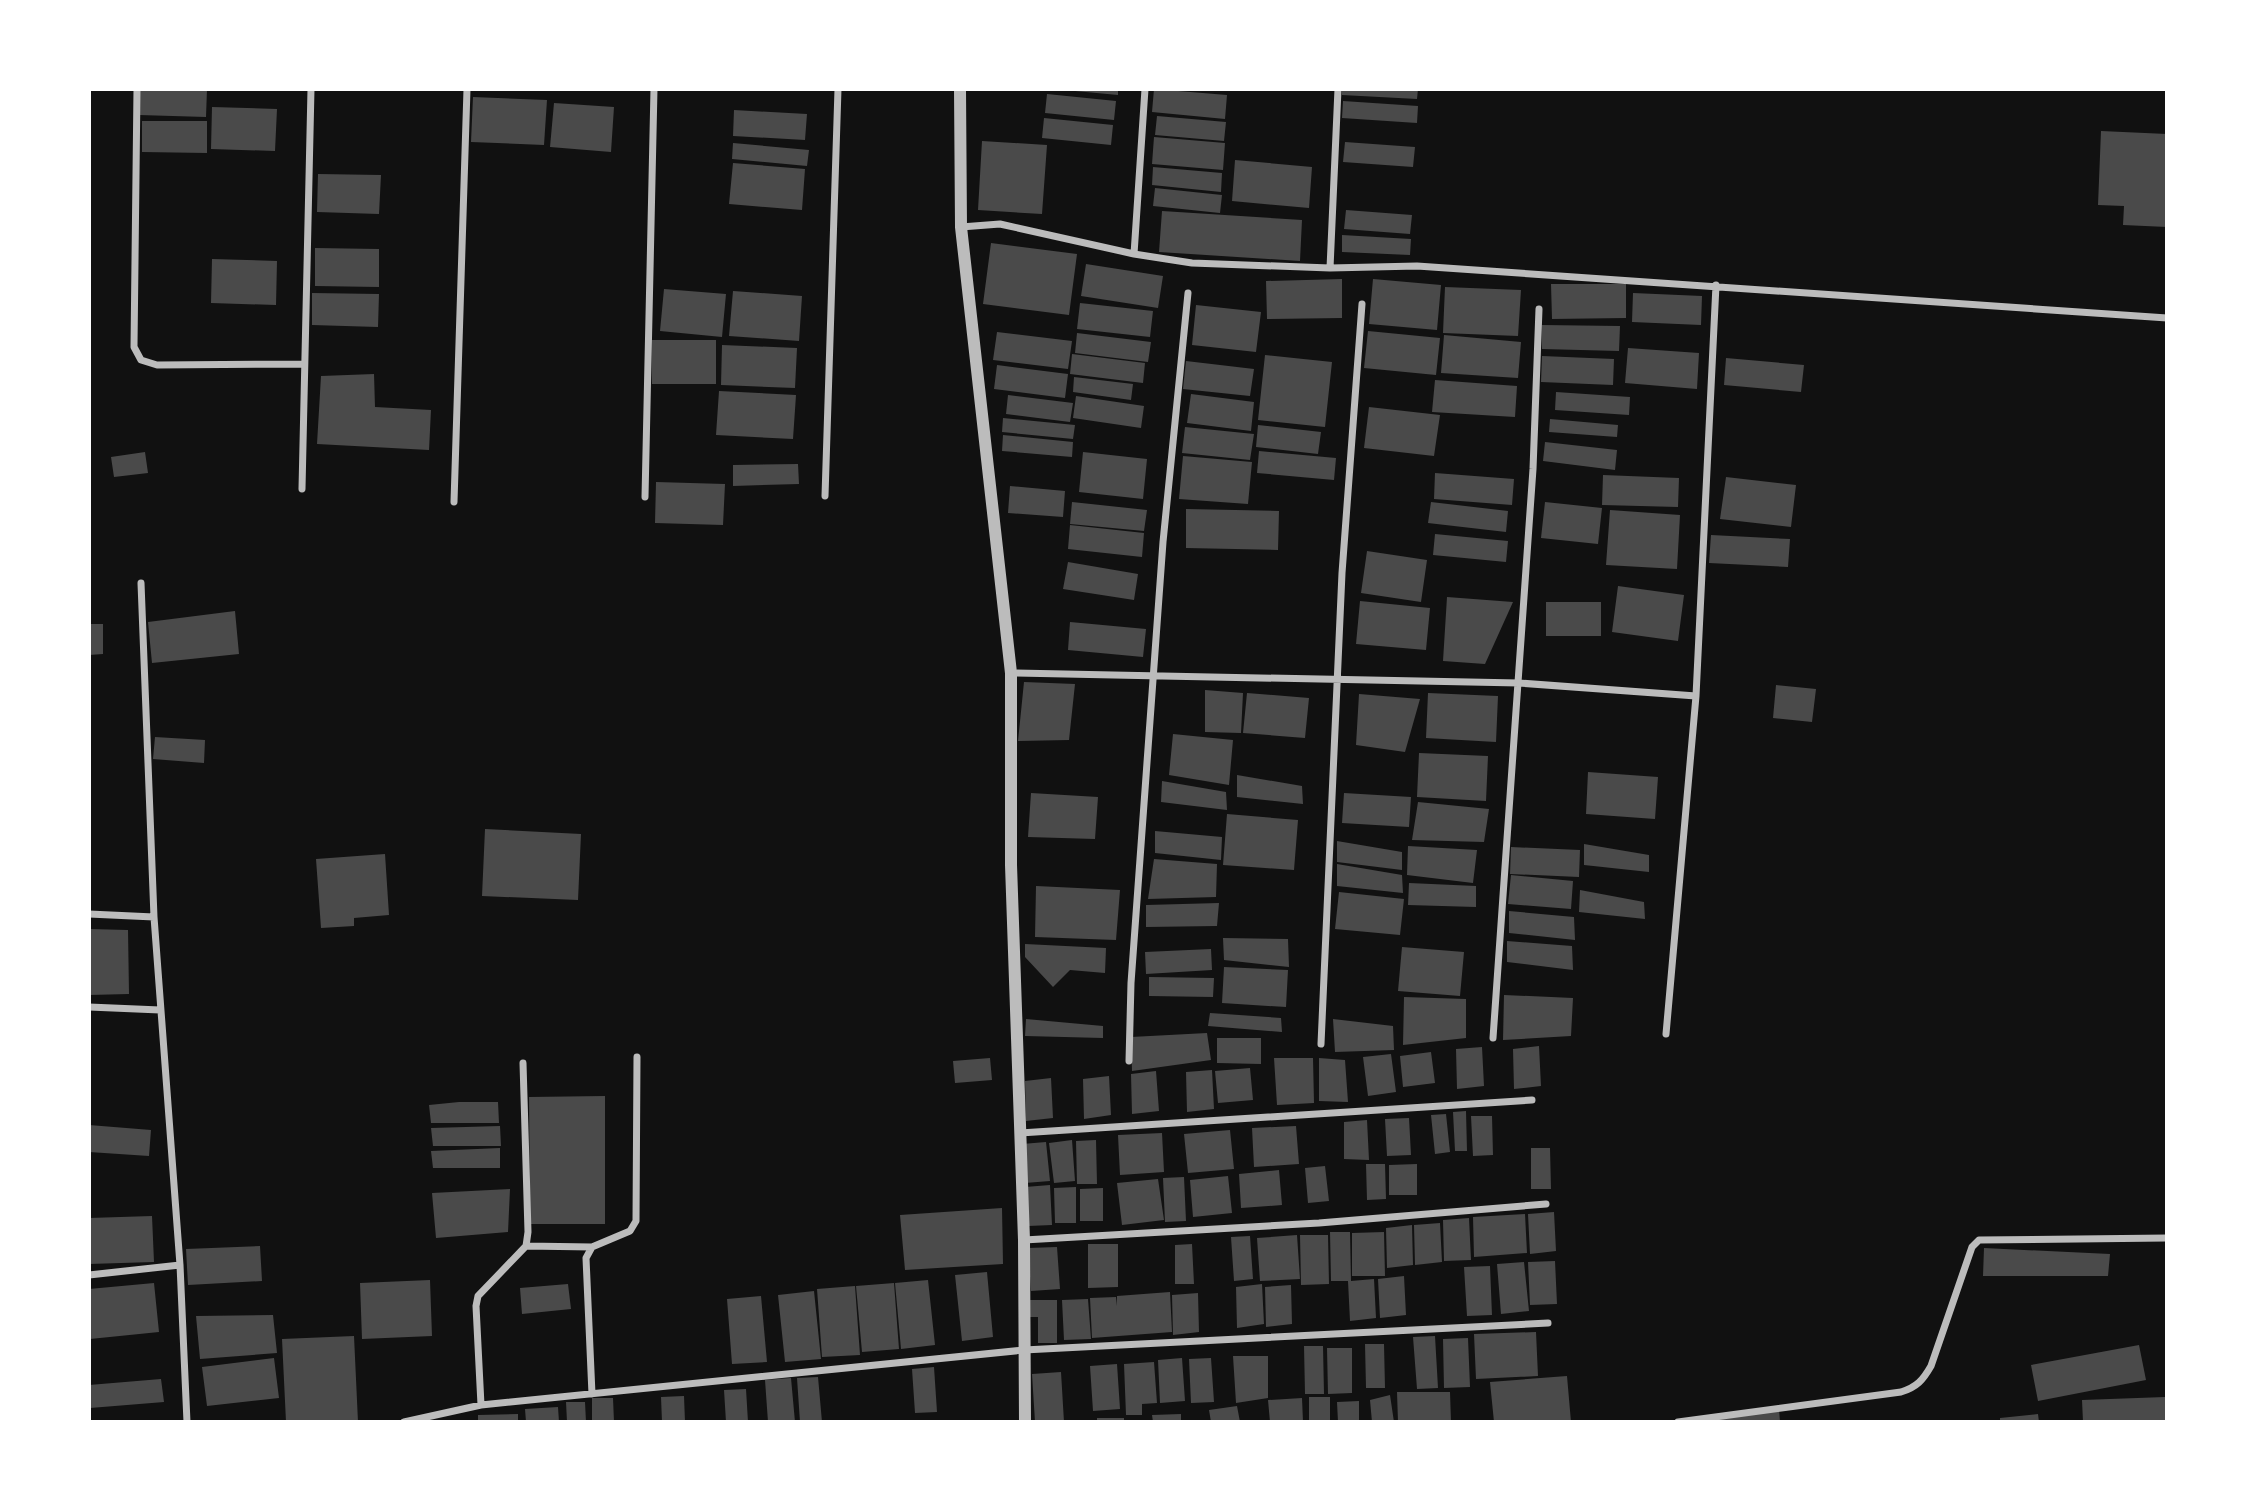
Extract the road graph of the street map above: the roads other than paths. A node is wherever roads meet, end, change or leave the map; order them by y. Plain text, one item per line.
1 (137, 89) edge
2 (311, 89) edge
3 (467, 89) edge
4 (654, 89) edge
5 (838, 89) edge
6 (960, 89) edge
7 (1145, 89) edge
8 (1338, 89) edge
9 (961, 227) junction
10 (1134, 254) junction
11 (1330, 268) junction
12 (1716, 285) junction
13 (1188, 293) dead end
14 (1362, 304) dead end
15 (1539, 309) dead end
16 (2167, 318) edge
17 (304, 363) junction
18 (302, 489) dead end
19 (825, 496) dead end
20 (645, 497) dead end
21 (454, 502) dead end
22 (141, 583) dead end
23 (1010, 673) junction
24 (1154, 676) junction
25 (1338, 678) junction
26 (1519, 683) junction
27 (1696, 696) junction
28 (89, 914) edge
29 (154, 917) junction
30 (89, 1007) edge
31 (160, 1010) junction
32 (1666, 1034) dead end
33 (1493, 1038) dead end
34 (1321, 1044) dead end
35 (637, 1057) dead end
36 (1129, 1061) dead end
37 (523, 1063) dead end
38 (1532, 1100) dead end
39 (1020, 1133) junction
40 (1546, 1205) dead end
41 (2167, 1238) edge
42 (1024, 1240) junction
43 (526, 1246) junction
44 (592, 1247) junction
45 (180, 1265) junction
46 (89, 1275) edge
47 (1548, 1323) dead end
48 (1024, 1350) junction
49 (592, 1394) junction
50 (481, 1405) junction
51 (187, 1422) edge
52 (404, 1422) edge
53 (1025, 1422) edge
54 (1678, 1422) edge

1 - 17 street
2 - 17 street
3 - 21 street
4 - 20 street
5 - 19 street
6 - 9 street
7 - 10 street
8 - 11 street
9 - 10 street
9 - 23 street
10 - 11 street
11 - 12 street
12 - 16 street
12 - 27 street
13 - 24 street
14 - 25 street
15 - 26 street
17 - 18 street
22 - 29 street
23 - 24 street
23 - 39 street
24 - 25 street
24 - 36 street
25 - 26 street
25 - 34 street
26 - 27 street
26 - 33 street
27 - 32 street
28 - 29 street
29 - 31 street
30 - 31 street
31 - 45 street
35 - 44 street
37 - 43 street
38 - 39 street
39 - 42 street
40 - 42 street
41 - 54 street
42 - 48 street
43 - 44 street
43 - 50 street
44 - 49 street
45 - 46 street
45 - 51 street
47 - 48 street
48 - 49 street
48 - 53 street
49 - 50 street
50 - 52 street

